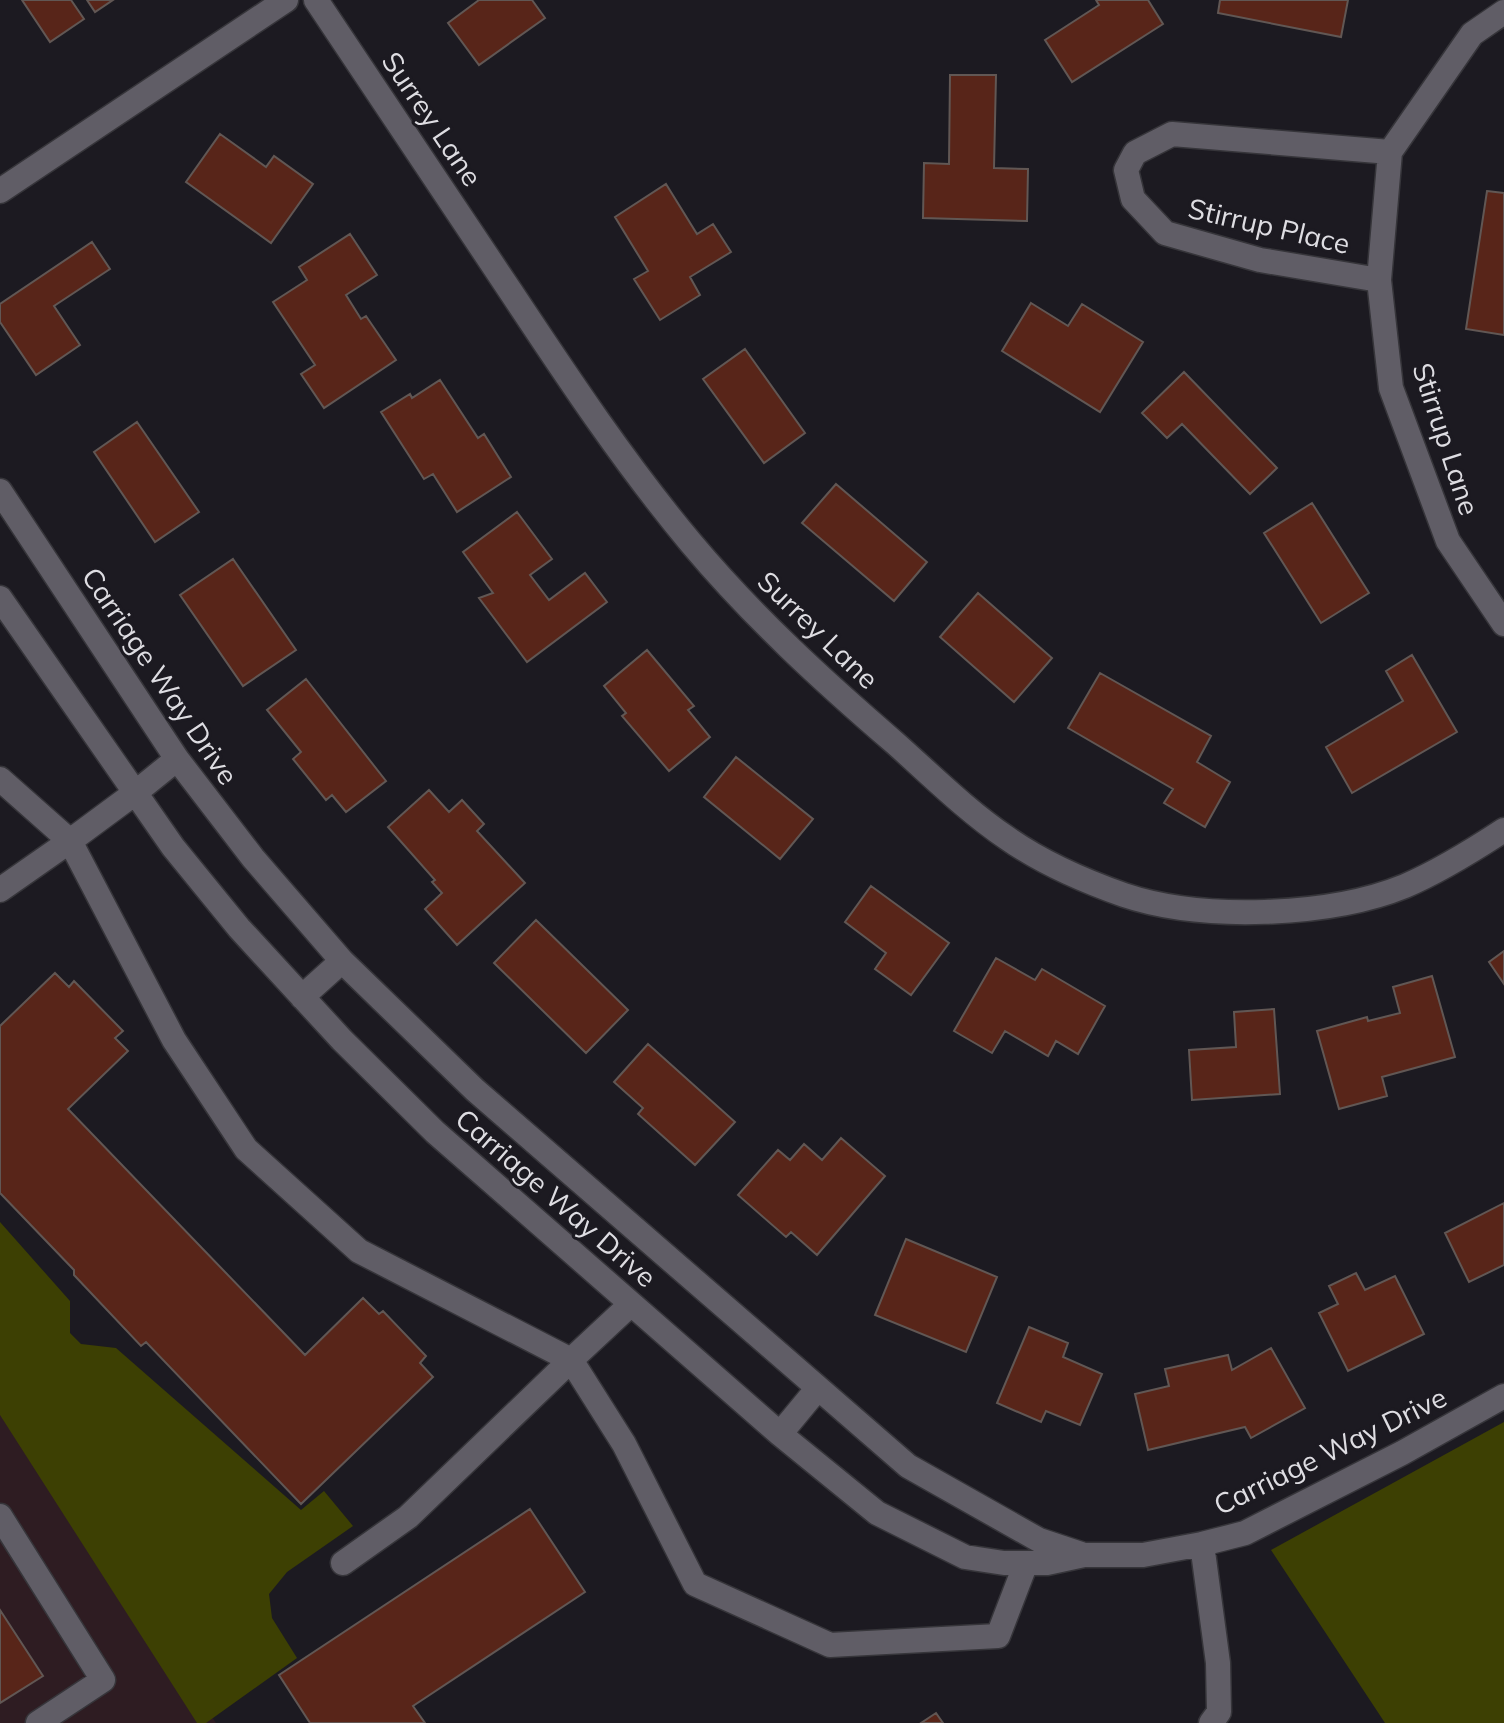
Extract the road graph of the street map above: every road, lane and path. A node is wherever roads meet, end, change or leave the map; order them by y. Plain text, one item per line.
1 (286, 0) edge
2 (316, 0) edge
3 (1504, 12) edge
4 (1390, 152) junction
5 (0, 191) edge
6 (1379, 280) junction
7 (0, 491) edge
8 (0, 598) edge
9 (1504, 624) edge
10 (177, 759) junction
11 (0, 779) edge
12 (135, 793) junction
13 (1504, 830) edge
14 (70, 841) junction
15 (0, 890) edge
16 (342, 961) junction
17 (302, 997) junction
18 (631, 1304) junction
19 (571, 1360) junction
20 (818, 1388) junction
21 (1504, 1396) edge
22 (780, 1434) junction
23 (0, 1516) edge
24 (1202, 1544) junction
25 (1084, 1555) junction
26 (343, 1563) dead end
27 (1026, 1563) junction
28 (38, 1723) edge
29 (1211, 1723) edge

1 - 5 street
2 - 13 street, Surrey Lane
3 - 4 street, Stirrup Lane
4 - 6 street, Stirrup Lane
4 - 6 street, Stirrup Place
6 - 9 street, Stirrup Lane
7 - 10 street, Carriage Way Drive
8 - 12 street, Carriage Way Drive
10 - 12 street
10 - 16 street, Carriage Way Drive
11 - 14 street
12 - 14 street
12 - 17 street, Carriage Way Drive
14 - 15 street
14 - 19 street
16 - 17 street
16 - 20 street, Carriage Way Drive
17 - 18 street, Carriage Way Drive
18 - 19 street
18 - 22 street, Carriage Way Drive
19 - 26 street
19 - 27 street
20 - 22 street
20 - 25 street, Carriage Way Drive
21 - 24 street, Carriage Way Drive
22 - 27 street, Carriage Way Drive
23 - 28 street
24 - 25 street, Carriage Way Drive
24 - 29 street
25 - 27 street, Carriage Way Drive

